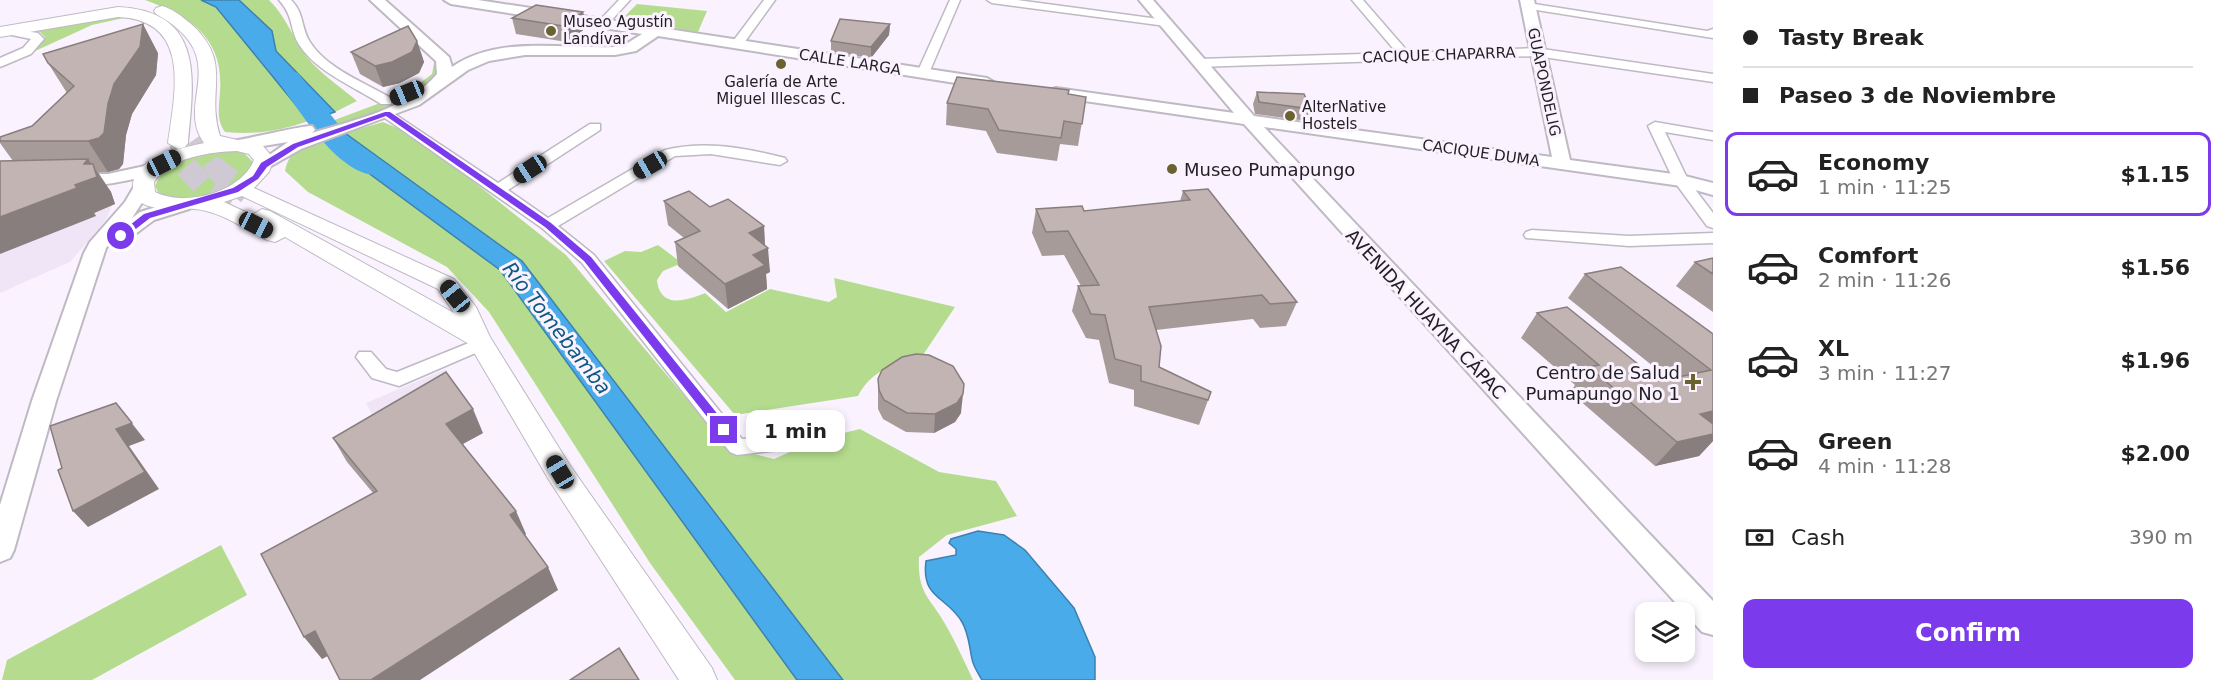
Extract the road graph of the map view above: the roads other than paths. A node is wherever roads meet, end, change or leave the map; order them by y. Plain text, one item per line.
1 (284, 0) edge
2 (377, 0) edge
3 (451, 0) edge
4 (625, 0) edge
5 (770, 0) edge
6 (955, 0) edge
7 (992, 0) edge
8 (1146, 0) edge
9 (1357, 0) edge
10 (1528, 3) edge
11 (126, 5) edge
12 (1166, 23) junction
13 (603, 24) junction
14 (2, 30) edge
15 (655, 32) junction
16 (1713, 32) edge
17 (737, 44) junction
18 (436, 52) junction
19 (1536, 52) junction
20 (1406, 56) junction
21 (180, 58) junction
22 (0, 63) edge
23 (1199, 63) junction
24 (924, 73) junction
25 (1713, 78) edge
26 (442, 82) junction
27 (999, 85) edge
28 (1045, 92) edge
29 (387, 107) junction
30 (1249, 121) junction
31 (595, 127) dead end
32 (1713, 136) edge
33 (232, 145) junction
34 (780, 161) dead end
35 (1562, 164) junction
36 (159, 166) junction
37 (262, 168) junction
38 (60, 180) edge
39 (1681, 181) junction
40 (142, 189) junction
41 (1713, 189) edge
42 (498, 190) junction
43 (188, 204) junction
44 (1713, 223) edge
45 (548, 225) junction
46 (1532, 235) dead end
47 (1713, 238) edge
48 (86, 274) junction
49 (446, 284) junction
50 (410, 298) junction
51 (480, 341) junction
52 (365, 357) dead end
53 (778, 444) dead end
54 (0, 550) edge
55 (1713, 622) edge
56 (699, 680) edge

1 - 29 street
2 - 18 street
3 - 13 street, CALLE LARGA
4 - 13 street
5 - 17 street
6 - 24 street
7 - 12 street
8 - 12 street, AVENIDA HUAYNA CÁPAC
9 - 20 street
10 - 16 street
10 - 19 street, GUAPONDELIG
11 - 14 main road
11 - 21 main road
11 - 21 main road
11 - 33 main road
12 - 23 street, AVENIDA HUAYNA CÁPAC
13 - 15 street, CALLE LARGA
14 - 22 street
15 - 17 street, CALLE LARGA
15 - 26 street
17 - 24 street, CALLE LARGA
18 - 26 street
18 - 29 street
19 - 20 street, CACIQUE CHAPARRA
19 - 25 street, CACIQUE CHAPARRA
19 - 35 street, GUAPONDELIG
20 - 23 street, CACIQUE CHAPARRA
21 - 36 main road
23 - 30 street, AVENIDA HUAYNA CÁPAC
24 - 27 street, CALLE LARGA
26 - 29 street
28 - 30 street
29 - 33 street
29 - 37 street
29 - 42 street
30 - 35 street, CACIQUE DUMA
30 - 55 street, AVENIDA HUAYNA CÁPAC
31 - 42 street
32 - 39 street
33 - 36 main road
33 - 37 main road
34 - 45 street
35 - 39 street, CACIQUE DUMA
36 - 38 street
36 - 40 main road
37 - 43 main road
37 - 49 main road
39 - 41 street, CACIQUE DUMA
39 - 44 street
40 - 43 main road
40 - 48 street
42 - 45 street
43 - 48 street
43 - 50 main road
45 - 53 street
46 - 47 street
48 - 54 street
49 - 50 main road
49 - 51 main road
50 - 51 main road
51 - 52 street
51 - 56 main road

